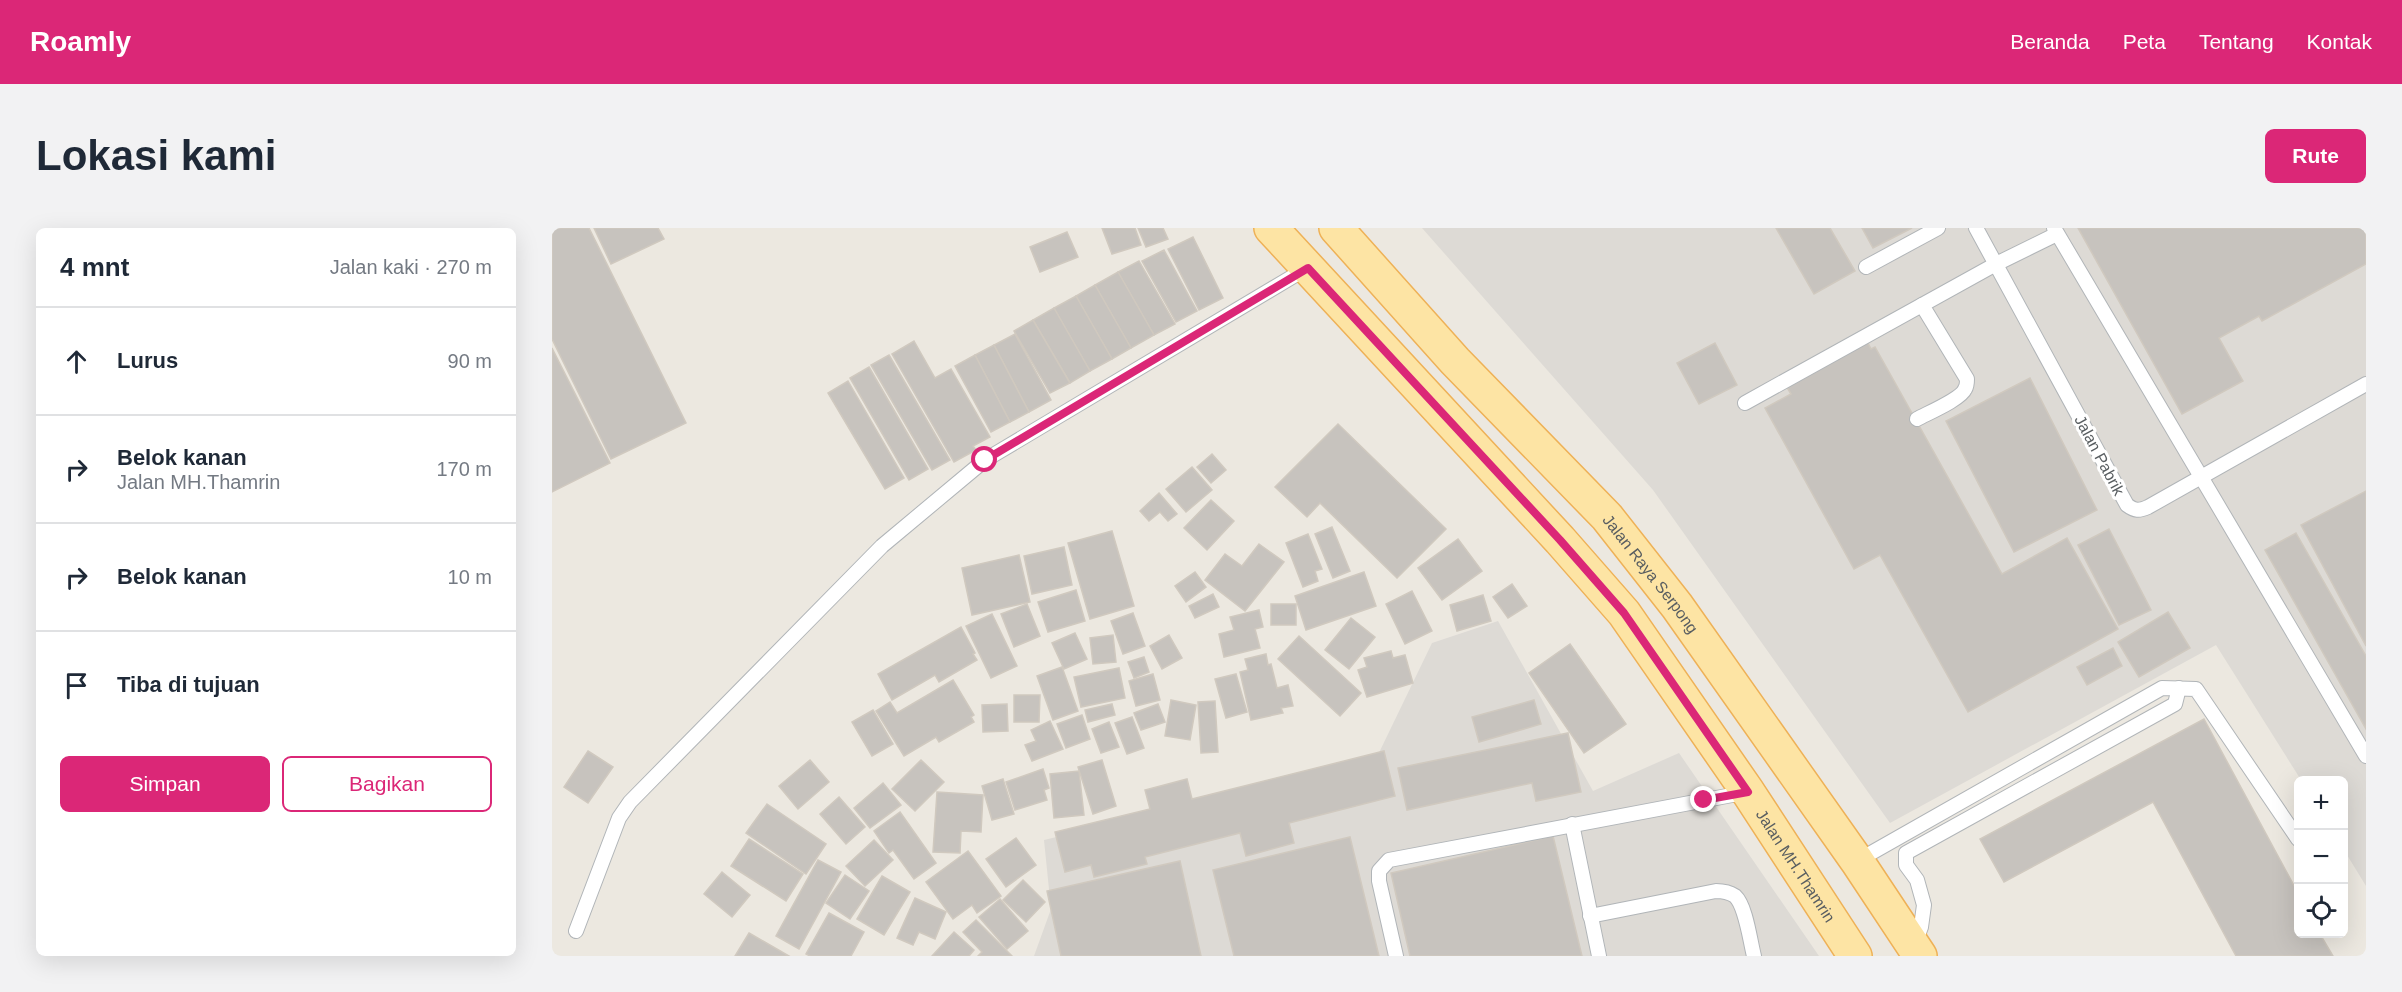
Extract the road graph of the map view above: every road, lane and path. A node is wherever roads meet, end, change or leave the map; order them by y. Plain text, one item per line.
1 (1271, 228) edge
2 (1336, 228) edge
3 (1938, 228) edge
4 (1976, 228) edge
5 (2055, 231) edge
6 (1996, 264) junction
7 (1866, 267) dead end
8 (1308, 268) junction
9 (1922, 305) junction
10 (2366, 384) edge
11 (1745, 403) dead end
12 (1917, 418) dead end
13 (2202, 478) junction
14 (2179, 688) junction
15 (2366, 756) edge
16 (1748, 792) junction
17 (1963, 800) junction
18 (1973, 816) junction
19 (1572, 824) junction
20 (2294, 833) edge
21 (1857, 861) junction
22 (1590, 916) junction
23 (576, 931) dead end
24 (1917, 951) edge
25 (1396, 956) edge
26 (1599, 956) edge
27 (1754, 956) edge
28 (1855, 956) edge

1 - 8 main road, Jalan MH.Thamrin
2 - 21 main road, Jalan Raya Serpong
3 - 7 lane
4 - 6 lane, Jalan Pabrik
5 - 6 lane
5 - 13 lane
6 - 9 lane
6 - 13 lane, Jalan Pabrik
8 - 16 main road, Jalan MH.Thamrin
8 - 23 lane
9 - 11 lane
9 - 12 lane
10 - 13 lane, Jalan Pabrik
13 - 15 lane
14 - 17 lane
14 - 18 lane
14 - 20 lane
16 - 19 lane
16 - 28 main road, Jalan MH.Thamrin
17 - 18 lane
17 - 21 lane
18 - 24 lane
19 - 22 lane
19 - 25 lane
21 - 24 main road, Jalan Raya Serpong
22 - 26 lane
22 - 27 lane

